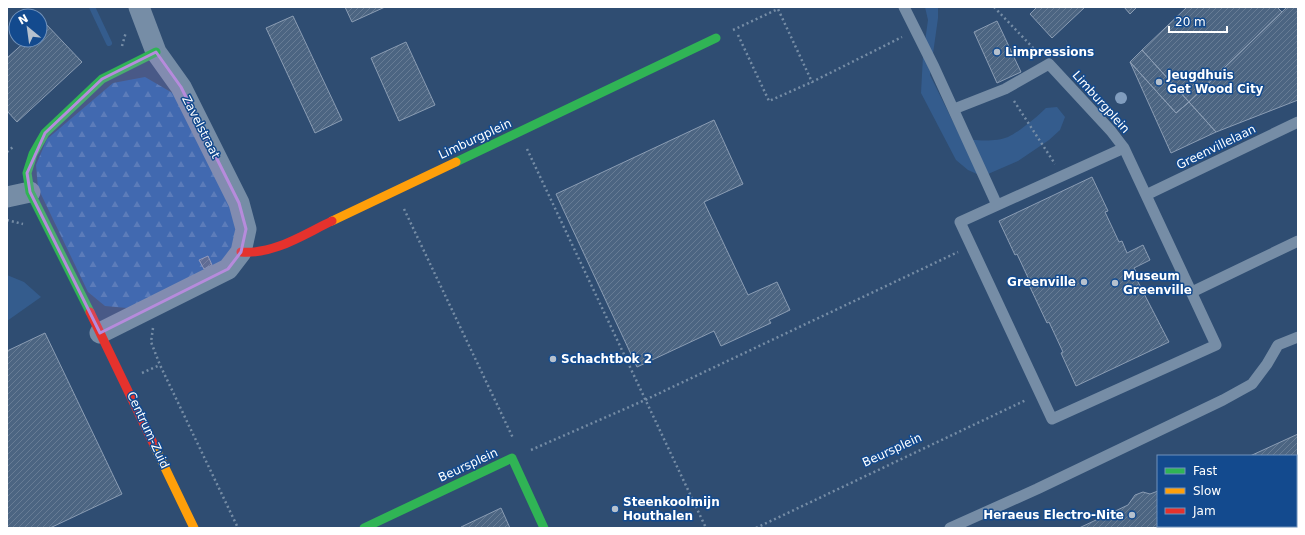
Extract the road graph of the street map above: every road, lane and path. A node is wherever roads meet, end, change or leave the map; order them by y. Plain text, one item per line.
1 (139, 7) edge
2 (904, 7) edge
3 (994, 7) edge
4 (735, 30) junction
5 (915, 30) junction
6 (716, 38) joint
7 (156, 52) junction
8 (1048, 64) junction
9 (812, 82) junction
10 (1019, 108) dead end
11 (954, 109) junction
12 (1298, 122) edge
13 (519, 133) junction
14 (1124, 148) junction
15 (1055, 163) dead end
16 (396, 191) junction
17 (30, 192) junction
18 (1146, 195) junction
19 (7, 197) edge
20 (997, 205) junction
21 (1298, 241) edge
22 (970, 246) junction
23 (241, 252) junction
24 (1192, 292) junction
25 (100, 333) junction
26 (1298, 337) edge
27 (1040, 394) junction
28 (645, 400) junction
29 (516, 456) junction
30 (194, 528) edge
31 (364, 528) edge
32 (544, 528) edge
33 (706, 528) edge
34 (756, 528) edge
35 (950, 528) edge

1 - 7 street, Zavelstraat
2 - 5 lane
3 - 8 path
4 - 6 path
4 - 9 path
4 - 9 path
5 - 9 path
5 - 11 lane
6 - 13 street, Limburgplein
7 - 17 street, Centrum-Zuid
7 - 23 street, Zavelstraat
8 - 11 lane
8 - 14 lane, Limburgplein
10 - 15 path
11 - 20 lane
12 - 18 lane, Greenvillelaan
13 - 16 street, Limburgplein
13 - 28 path
14 - 18 lane
14 - 20 lane
16 - 23 street, Limburgplein
16 - 29 path
17 - 19 street
17 - 25 street, Centrum-Zuid
18 - 24 lane
20 - 22 lane
21 - 24 lane
22 - 27 lane
22 - 28 path
23 - 25 street
24 - 27 lane
25 - 30 street, Centrum-Zuid
26 - 35 lane
27 - 34 path, Beursplein
28 - 29 path
28 - 33 path
29 - 31 street, Beursplein
29 - 32 street, Beursplein

